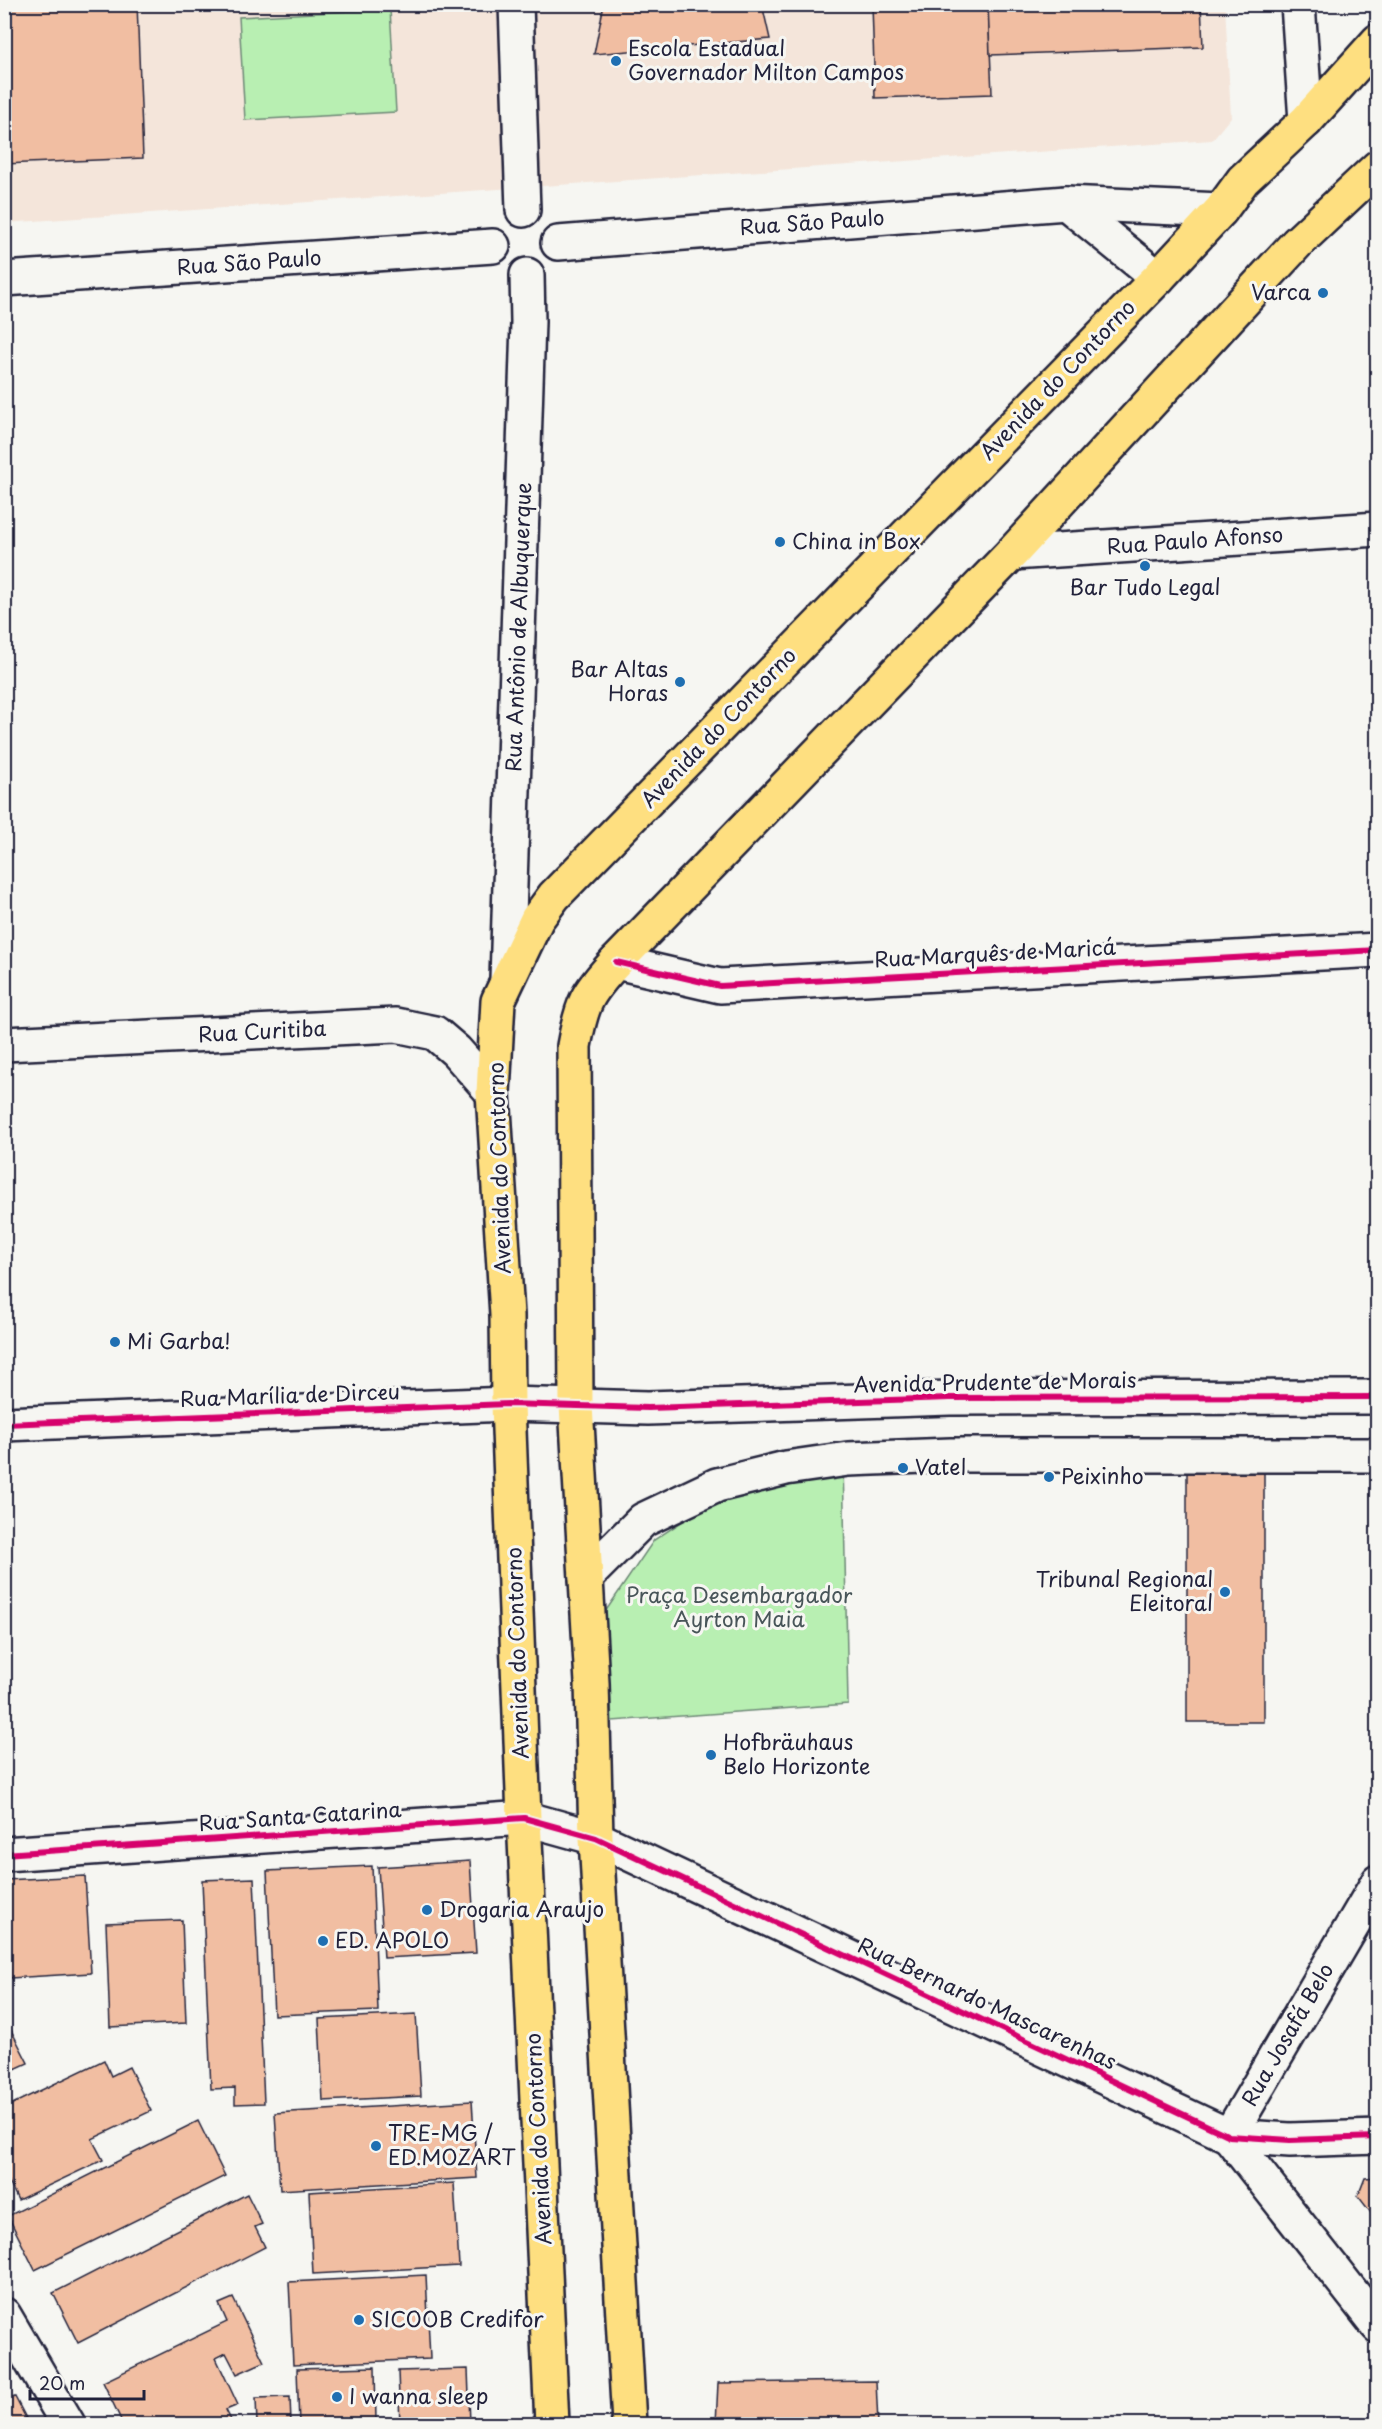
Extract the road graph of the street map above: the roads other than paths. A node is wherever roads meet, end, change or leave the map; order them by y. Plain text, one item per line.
1 (516, 4) edge
2 (1298, 4) edge
3 (1377, 41) edge
4 (1306, 121) junction
5 (1377, 167) edge
6 (1066, 203) junction
7 (523, 210) junction
8 (1221, 210) junction
9 (558, 243) junction
10 (494, 246) junction
11 (527, 275) junction
12 (1158, 278) junction
13 (4, 279) edge
14 (1377, 529) edge
15 (1012, 553) junction
16 (1377, 950) edge
17 (616, 962) junction
18 (507, 979) junction
19 (4, 1044) edge
20 (493, 1094) junction
21 (1377, 1396) edge
22 (508, 1404) junction
23 (576, 1405) junction
24 (4, 1424) edge
25 (1377, 1455) edge
26 (586, 1577) junction
27 (524, 1818) junction
28 (596, 1838) junction
29 (4, 1854) edge
30 (1377, 1882) edge
31 (1229, 2136) junction
32 (1377, 2137) edge
33 (4, 2314) edge
34 (1377, 2326) edge
35 (68, 2424) edge
36 (552, 2424) edge
37 (629, 2424) edge

1 - 7 street
2 - 4 street
3 - 4 main road, Avenida do Contorno
4 - 8 main road, Avenida do Contorno
5 - 15 main road
6 - 8 street, Rua São Paulo
6 - 9 street, Rua São Paulo
6 - 12 street
7 - 9 street
7 - 10 street
8 - 12 main road, Avenida do Contorno
9 - 11 street
10 - 11 street
10 - 13 street, Rua São Paulo
11 - 18 street, Rua Antônio de Albuquerque
12 - 18 main road, Avenida do Contorno
14 - 15 street, Rua Paulo Afonso
15 - 17 main road
16 - 17 street, Rua Marquês de Maricá
17 - 23 main road
18 - 20 main road, Avenida do Contorno
19 - 20 street, Rua Curitiba
20 - 22 main road, Avenida do Contorno
21 - 23 street, Avenida Prudente de Morais
22 - 23 street, Rua Marília de Dirceu
22 - 24 street, Rua Marília de Dirceu
22 - 27 main road, Avenida do Contorno
23 - 26 main road
25 - 26 street
26 - 28 main road
27 - 28 street, Rua Santa Catarina
27 - 29 street, Rua Santa Catarina
27 - 36 main road, Avenida do Contorno
28 - 31 street, Rua Bernardo Mascarenhas
28 - 37 main road
30 - 31 street, Rua Josafá Belo
31 - 32 street, Rua Bernardo Mascarenhas
31 - 34 street
33 - 35 street

